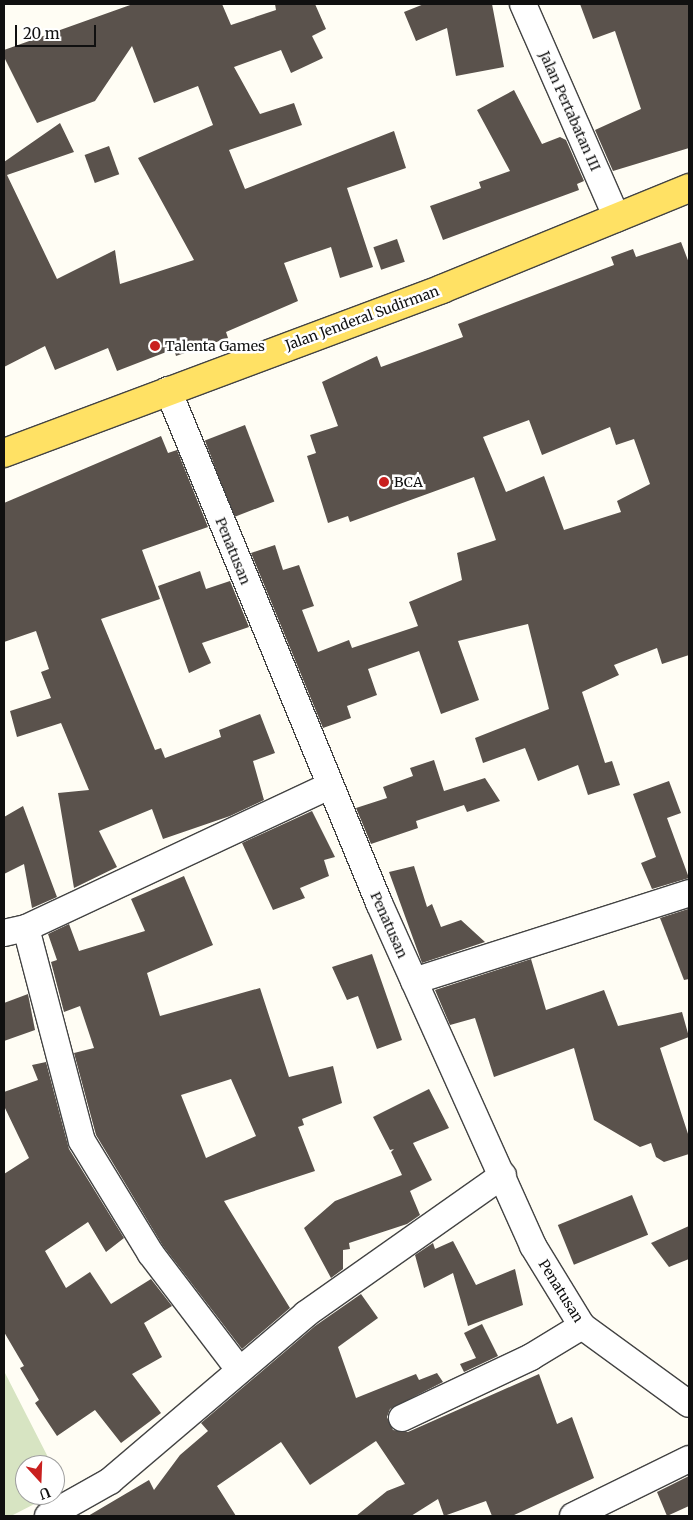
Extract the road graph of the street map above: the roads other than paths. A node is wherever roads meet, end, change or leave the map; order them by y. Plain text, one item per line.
1 (523, 4) edge
2 (689, 188) edge
3 (617, 218) junction
4 (168, 390) junction
5 (4, 453) edge
6 (329, 786) junction
7 (689, 893) edge
8 (15, 931) edge
9 (414, 981) junction
10 (503, 1175) junction
11 (582, 1326) junction
12 (238, 1368) junction
13 (689, 1404) edge
14 (402, 1418) dead end
15 (689, 1459) edge
16 (48, 1516) edge
17 (573, 1516) edge

1 - 3 street, Jalan Pertabatan III
2 - 3 main road, Jalan Jenderal Sudirman
3 - 4 main road, Jalan Jenderal Sudirman
4 - 5 main road, Jalan Jenderal Sudirman
4 - 6 street, Penatusan
6 - 8 street
6 - 9 street, Penatusan
7 - 9 street
8 - 12 street
9 - 10 street, Penatusan
10 - 11 street, Penatusan
10 - 12 street
11 - 13 street, Penatusan
11 - 14 street
12 - 16 street
15 - 17 street

